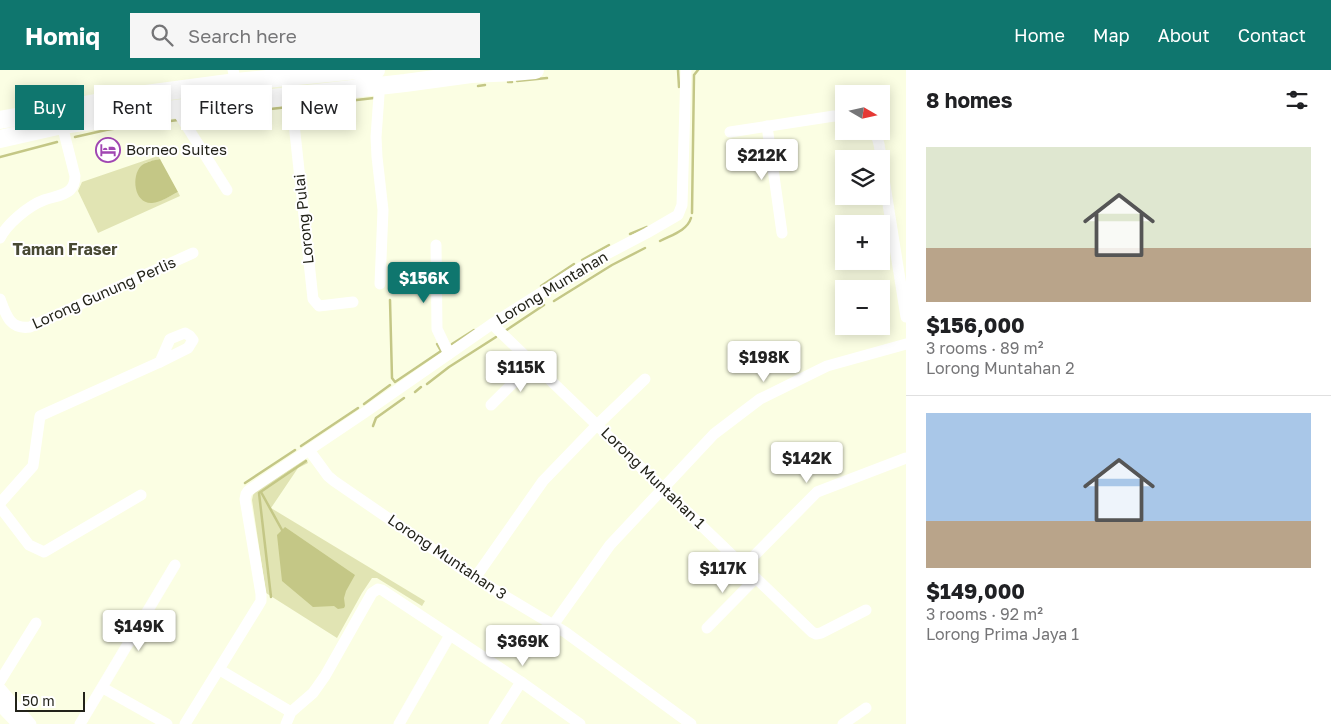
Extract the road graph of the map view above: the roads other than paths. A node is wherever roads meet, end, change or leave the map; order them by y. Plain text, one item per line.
1 (535, 70) edge
2 (686, 70) edge
3 (332, 72) edge
4 (235, 76) edge
5 (368, 76) edge
6 (333, 85) edge
7 (282, 97) edge
8 (176, 109) junction
9 (835, 116) edge
10 (0, 120) edge
11 (84, 122) edge
12 (767, 126) junction
13 (40, 130) edge
14 (63, 130) edge
15 (295, 130) edge
16 (730, 132) dead end
17 (0, 139) edge
18 (227, 190) dead end
19 (888, 205) edge
20 (782, 233) dead end
21 (0, 238) edge
22 (436, 245) dead end
23 (193, 253) dead end
24 (380, 284) dead end
25 (0, 299) edge
26 (353, 302) dead end
27 (906, 317) edge
28 (492, 324) junction
29 (906, 344) edge
30 (449, 354) junction
31 (160, 362) dead end
32 (533, 363) junction
33 (645, 379) dead end
34 (492, 405) dead end
35 (597, 425) junction
36 (309, 450) junction
37 (906, 458) edge
38 (663, 488) junction
39 (141, 495) dead end
40 (0, 505) edge
41 (175, 565) dead end
42 (744, 566) junction
43 (475, 578) junction
44 (756, 578) junction
45 (866, 610) dead end
46 (36, 623) dead end
47 (553, 625) junction
48 (707, 628) dead end
49 (450, 635) junction
50 (220, 670) junction
51 (0, 682) edge
52 (521, 682) junction
53 (0, 688) edge
54 (103, 688) junction
55 (0, 703) edge
56 (866, 708) dead end
57 (291, 712) junction
58 (20, 724) edge
59 (31, 724) edge
60 (80, 724) edge
61 (167, 724) edge
62 (185, 724) edge
63 (286, 724) edge
64 (399, 724) edge
65 (494, 724) edge
66 (580, 724) edge
67 (691, 724) edge
68 (843, 724) edge

1 - 5 main road
2 - 28 street, Lorong Muntahan
3 - 4 main road
3 - 5 main road
4 - 10 main road
5 - 6 main road
5 - 24 street
7 - 8 main road
8 - 11 main road
8 - 18 street
9 - 12 street
12 - 16 street
12 - 20 street
13 - 17 main road
14 - 21 street
15 - 26 street, Lorong Pulai
19 - 27 street
22 - 30 street
23 - 25 street, Lorong Gunung Perlis
28 - 30 street, Lorong Muntahan
28 - 32 street, Lorong Muntahan 1
29 - 38 street
30 - 36 street, Lorong Muntahan
31 - 40 street
32 - 34 street
32 - 35 street, Lorong Muntahan 1
33 - 35 street
35 - 38 street, Lorong Muntahan 1
35 - 43 street
36 - 43 street, Lorong Muntahan 3
36 - 50 street, Lorong Muntahan
37 - 42 street
38 - 42 street, Lorong Muntahan 1
38 - 47 street
39 - 40 street
41 - 54 street
42 - 44 street, Lorong Muntahan 1
43 - 47 street, Lorong Muntahan 3
44 - 45 street, Lorong Muntahan 1
44 - 48 street
46 - 51 street
47 - 67 street, Lorong Muntahan 3
49 - 52 street
49 - 57 street
49 - 64 street
50 - 57 street
50 - 62 street
52 - 65 street
52 - 66 street
53 - 59 street
54 - 60 street
54 - 61 street
55 - 58 street
56 - 68 street
57 - 63 street

